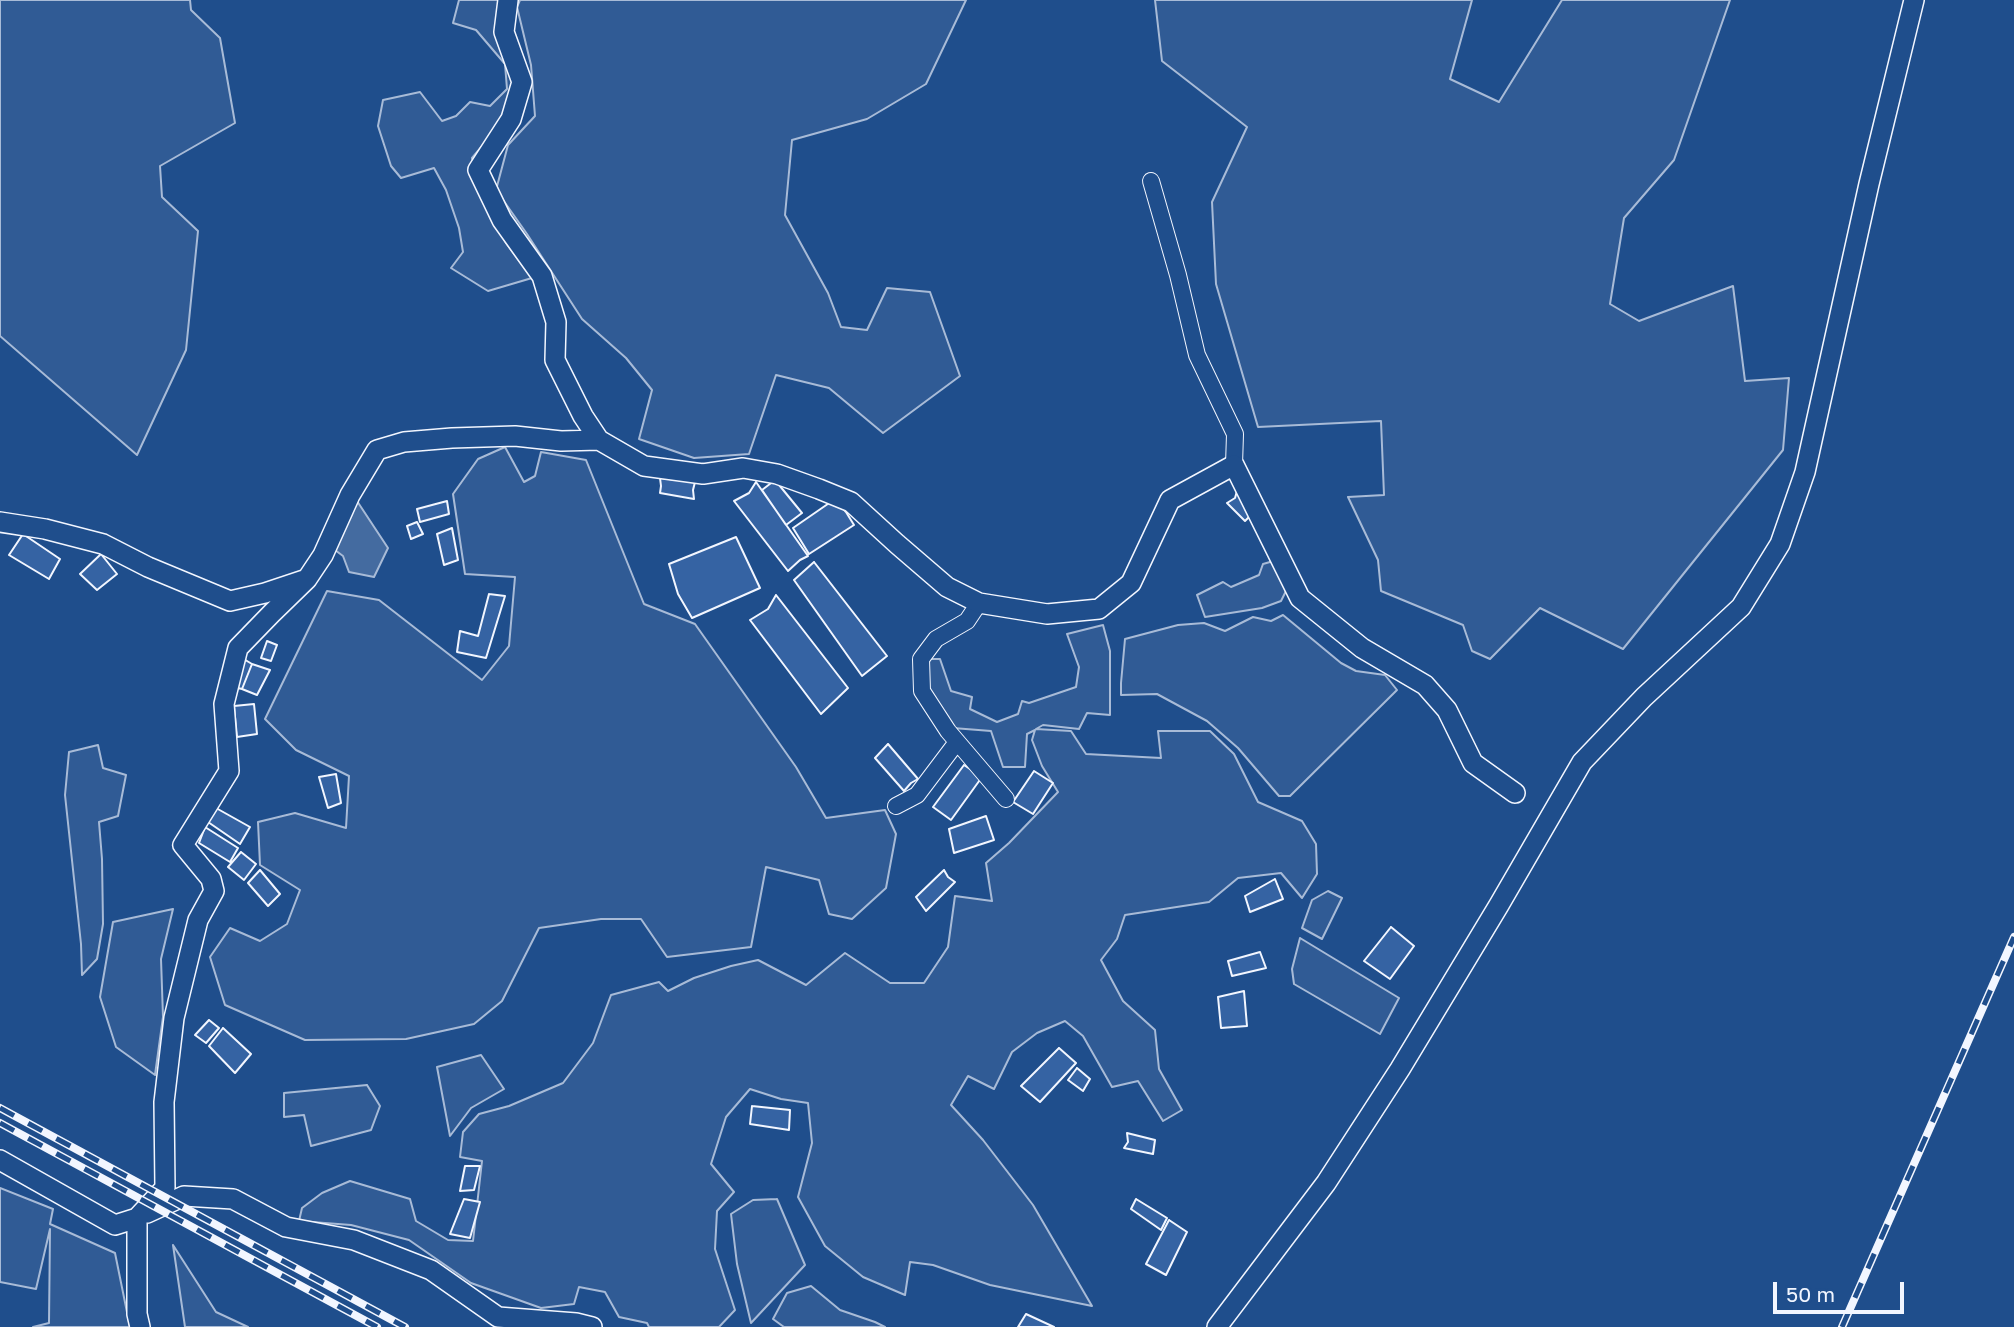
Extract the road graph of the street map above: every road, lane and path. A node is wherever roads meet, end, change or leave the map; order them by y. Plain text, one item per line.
1 (508, 0) edge
2 (1914, 0) edge
3 (1151, 181) dead end
4 (599, 440) junction
5 (1234, 465) junction
6 (0, 522) edge
7 (307, 579) junction
8 (979, 603) junction
9 (957, 742) junction
10 (1515, 793) dead end
11 (1006, 799) dead end
12 (896, 806) dead end
13 (0, 1160) edge
14 (137, 1218) junction
15 (140, 1327) edge
16 (592, 1327) edge
17 (1217, 1327) edge

1 - 4 street
2 - 17 street
3 - 5 street
4 - 7 street
4 - 8 street
5 - 8 street
5 - 10 street
6 - 7 street
7 - 14 street
8 - 9 street
9 - 11 street
9 - 12 street
13 - 14 street
14 - 15 street
14 - 16 street

